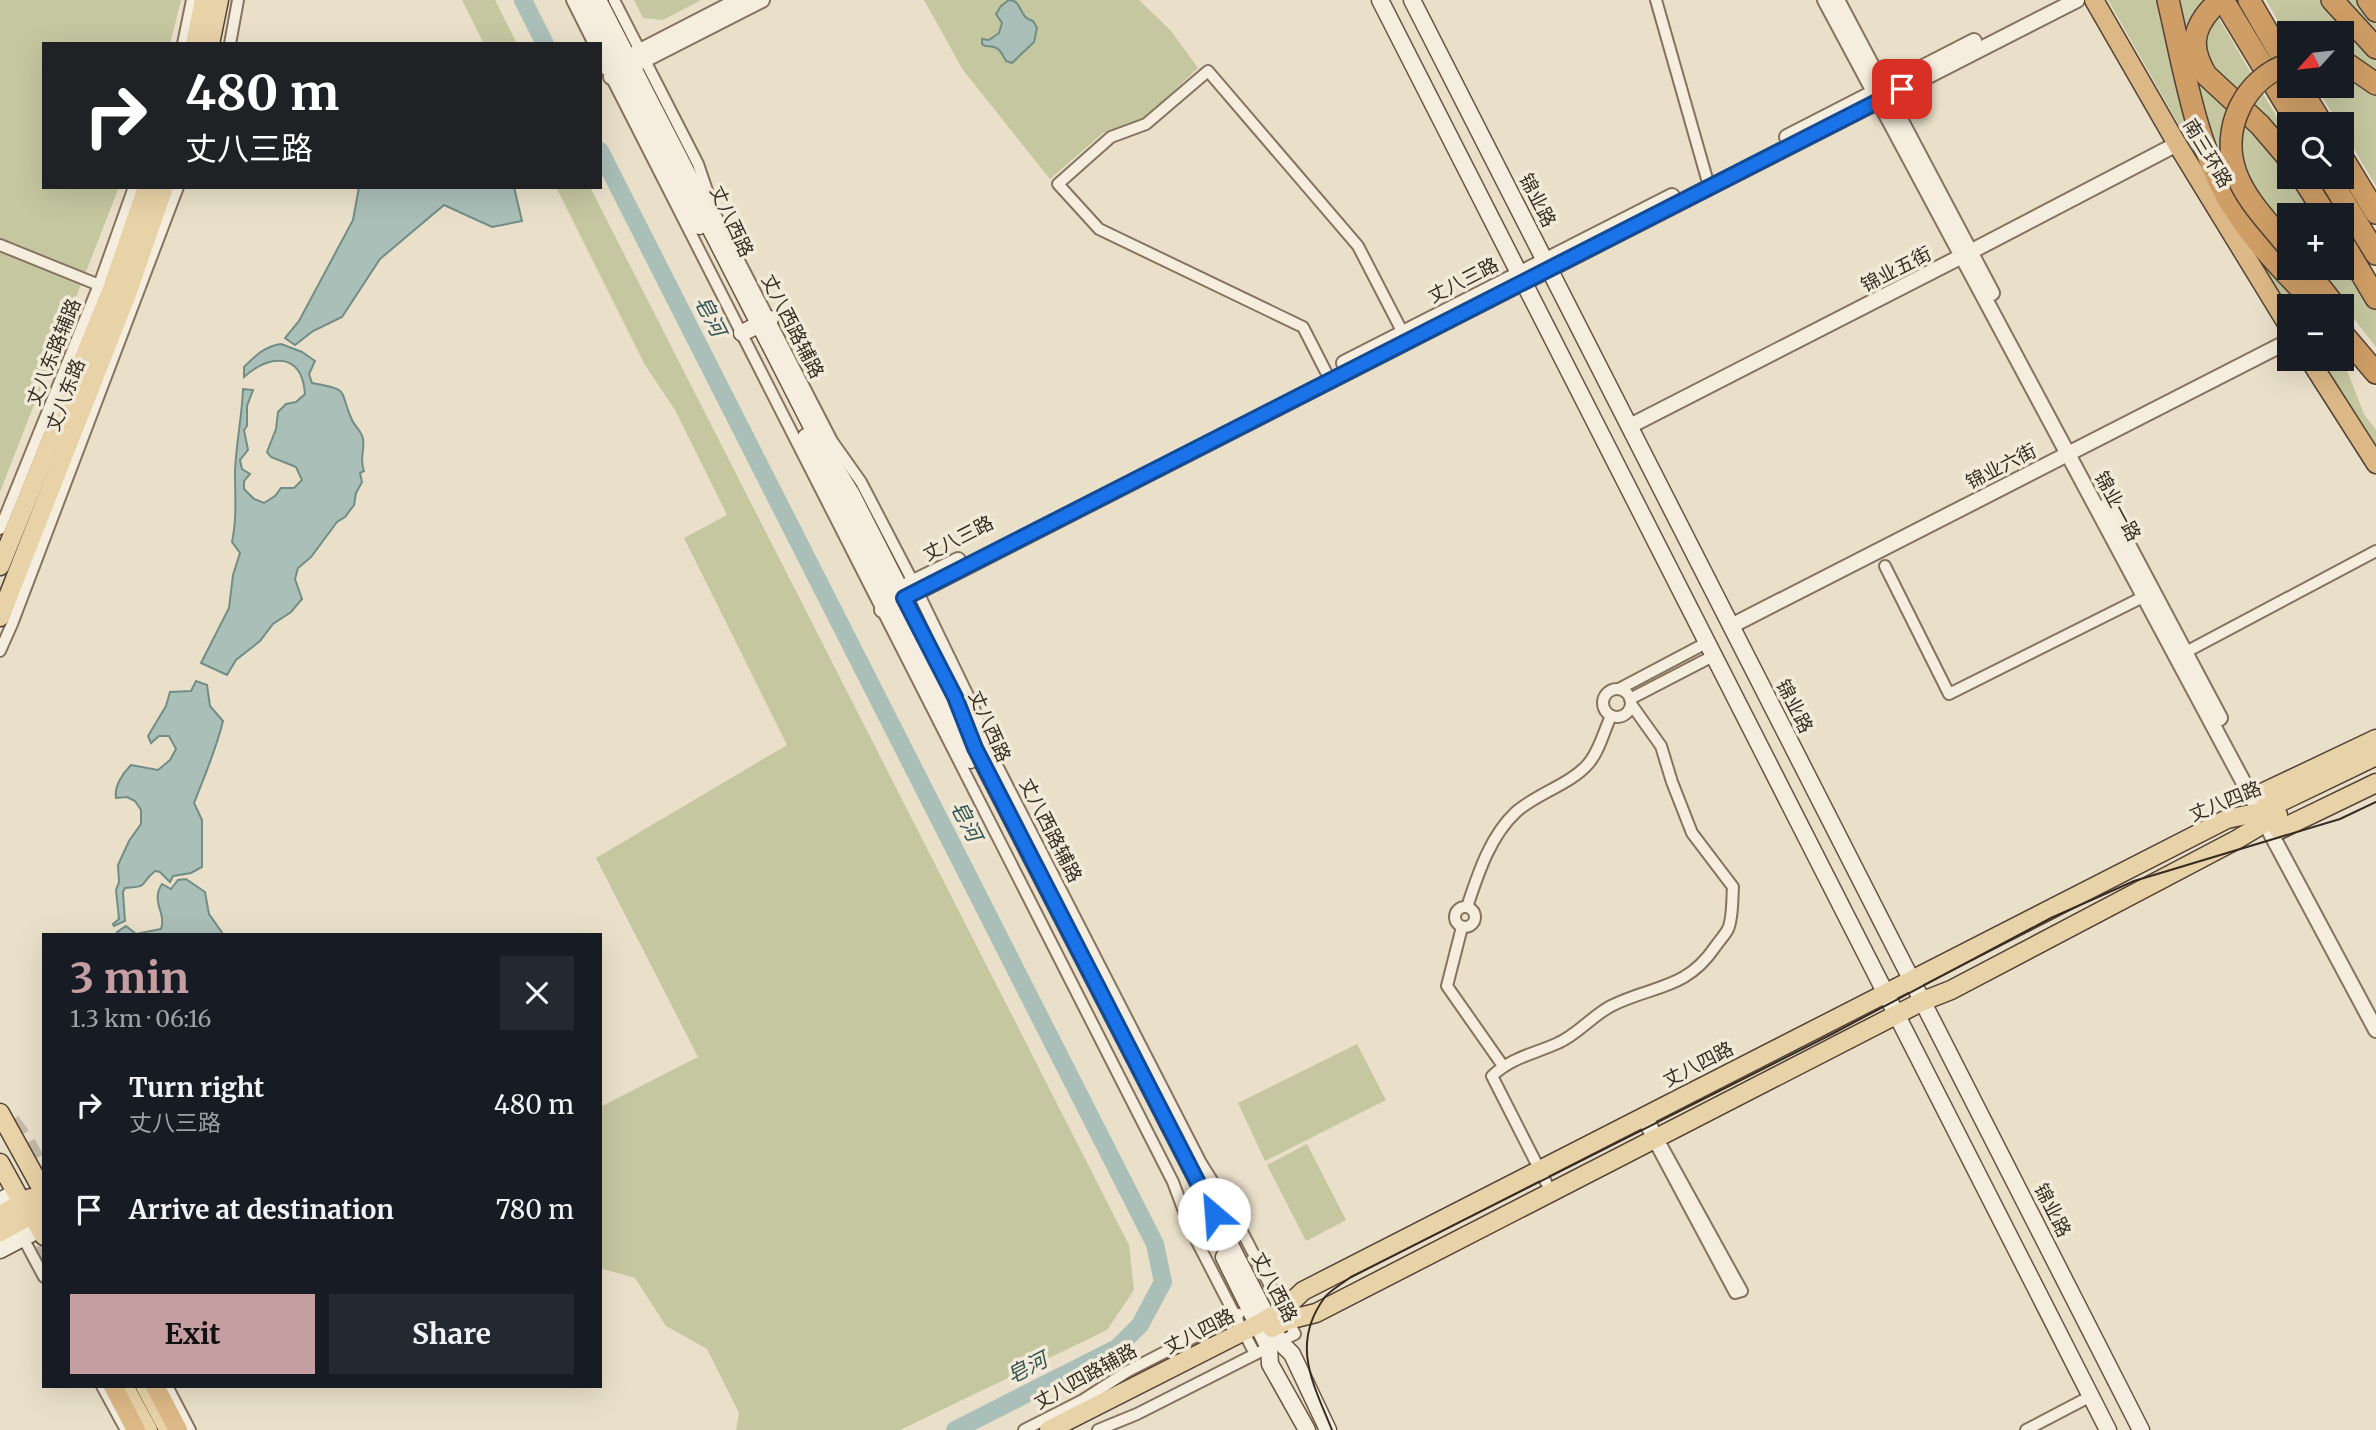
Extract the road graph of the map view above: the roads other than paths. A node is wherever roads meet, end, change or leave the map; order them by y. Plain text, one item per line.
1 (192, 0) edge
2 (204, 0) edge
3 (219, 0) edge
4 (238, 0) edge
5 (572, 0) edge
6 (584, 0) edge
7 (598, 0) edge
8 (614, 0) edge
9 (739, 0) edge
10 (762, 0) edge
11 (1380, 0) edge
12 (1412, 0) edge
13 (1656, 0) edge
14 (1825, 0) edge
15 (1837, 0) edge
16 (2057, 0) edge
17 (2077, 0) edge
18 (2094, 0) edge
19 (2168, 0) edge
20 (2249, 0) edge
21 (2332, 0) edge
22 (2368, 0) edge
23 (2217, 5) edge
24 (2376, 11) edge
25 (183, 42) edge
26 (195, 42) edge
27 (210, 42) edge
28 (230, 42) edge
29 (593, 42) edge
30 (2277, 47) edge
31 (2376, 48) edge
32 (622, 63) edge
33 (2277, 69) edge
34 (2354, 69) edge
35 (2376, 84) edge
36 (1882, 94) junction
37 (2290, 112) edge
38 (2177, 144) junction
39 (2277, 145) edge
40 (2354, 177) edge
41 (1707, 179) junction
42 (134, 189) edge
43 (146, 189) edge
44 (163, 189) edge
45 (176, 189) edge
46 (2336, 189) edge
47 (2376, 213) edge
48 (2277, 233) edge
49 (0, 245) edge
50 (2376, 254) edge
51 (1966, 255) junction
52 (2354, 261) edge
53 (1548, 265) junction
54 (1522, 278) junction
55 (2314, 280) edge
56 (112, 289) junction
57 (2306, 294) edge
58 (2325, 294) edge
59 (2376, 298) edge
60 (2277, 307) edge
61 (755, 326) junction
62 (1403, 332) junction
63 (2354, 336) edge
64 (2354, 346) edge
65 (2277, 347) edge
66 (2371, 365) edge
67 (2317, 371) edge
68 (1326, 373) junction
69 (1630, 426) junction
70 (2073, 451) junction
71 (2376, 464) edge
72 (0, 529) edge
73 (2376, 551) edge
74 (0, 566) edge
75 (1885, 566) dead end
76 (2149, 594) junction
77 (899, 596) junction
78 (0, 617) edge
79 (1731, 626) junction
80 (1710, 649) junction
81 (0, 651) edge
82 (2186, 652) junction
83 (1619, 689) junction
84 (1630, 702) junction
85 (1611, 716) junction
86 (2376, 739) edge
87 (2376, 756) edge
88 (2376, 767) edge
89 (2376, 783) edge
90 (2331, 784) junction
91 (2267, 814) junction
92 (1912, 979) junction
93 (1885, 993) junction
94 (1923, 1001) junction
95 (2376, 1010) edge
96 (1897, 1015) junction
97 (2376, 1030) edge
98 (1503, 1066) junction
99 (0, 1113) edge
100 (1644, 1116) junction
101 (1654, 1139) junction
102 (0, 1163) edge
103 (1539, 1170) junction
104 (42, 1188) edge
105 (1551, 1192) junction
106 (42, 1196) edge
107 (0, 1201) edge
108 (0, 1214) edge
109 (33, 1214) edge
110 (0, 1231) edge
111 (23, 1238) junction
112 (0, 1250) edge
113 (42, 1273) edge
114 (1265, 1325) junction
115 (103, 1388) edge
116 (114, 1388) edge
117 (125, 1388) edge
118 (146, 1388) edge
119 (156, 1388) edge
120 (168, 1388) edge
121 (2091, 1396) junction
122 (125, 1430) edge
123 (136, 1430) edge
124 (148, 1430) edge
125 (169, 1430) edge
126 (178, 1430) edge
127 (190, 1430) edge
128 (1024, 1430) edge
129 (1049, 1430) edge
130 (1072, 1430) edge
131 (1098, 1430) edge
132 (1307, 1430) edge
133 (1328, 1430) edge
134 (2026, 1430) edge
135 (2109, 1430) edge
136 (2141, 1430) edge

1 - 25 street
2 - 26 main road
3 - 27 main road
4 - 28 street
5 - 29 street
6 - 32 main road, 丈八西路
7 - 32 main road, 丈八西路
8 - 32 street, 丈八西路辅路
9 - 32 street
10 - 32 street
11 - 54 main road
12 - 53 main road, 锦业路
13 - 41 street
14 - 36 street, 锦业一路
15 - 36 street, 锦业一路
16 - 36 street, 丈八三路
17 - 36 street, 丈八三路
18 - 38 highway, 南三环路
19 - 57 highway
20 - 30 highway
21 - 31 highway
22 - 24 highway
23 - 37 highway
23 - 39 highway
32 - 61 street, 丈八西路辅路
32 - 61 main road, 丈八西路
33 - 48 highway, bridge
34 - 35 highway
36 - 41 street, 丈八三路
36 - 51 street, 锦业一路
36 - 53 street, 丈八三路
38 - 51 street, 锦业五街
38 - 60 highway, 南三环路
40 - 47 highway
41 - 53 street, 丈八三路
42 - 56 street, 丈八东路辅路
43 - 56 main road, 丈八东路
44 - 56 main road, 丈八东路
45 - 81 street
46 - 50 highway
49 - 56 street
51 - 69 street, 锦业五街
51 - 70 street, 锦业一路
52 - 59 highway
53 - 54 street, 丈八三路
53 - 69 main road, 锦业路
54 - 62 street, 丈八三路
54 - 77 street, 丈八三路
54 - 80 main road
55 - 58 highway
56 - 72 street, 丈八东路辅路
56 - 74 main road, 丈八东路
56 - 78 main road, 丈八东路
61 - 77 main road, 丈八西路
61 - 77 street, 丈八西路辅路
62 - 68 street, 丈八三路
62 - 68 street
63 - 66 highway
64 - 66 highway
65 - 70 street, 锦业六街
67 - 71 highway
68 - 77 street, 丈八三路
69 - 79 main road, 锦业路
70 - 76 street, 锦业一路
70 - 79 street, 锦业六街
73 - 82 street
75 - 76 street
76 - 82 street, 锦业一路
76 - 91 street, 锦业一路
77 - 114 main road, 丈八西路
77 - 114 street, 丈八西路辅路
79 - 92 main road, 锦业路
80 - 83 street
80 - 84 street
80 - 93 main road
82 - 91 street, 锦业一路
83 - 84 street
83 - 85 street
84 - 85 street
84 - 98 street
85 - 98 street
86 - 91 main road
87 - 90 main road, 丈八四路
88 - 90 main road, 丈八四路
89 - 91 main road
90 - 91 main road, 丈八四路
91 - 92 main road, 丈八四路
91 - 94 main road, 丈八四路
91 - 95 street, 锦业一路
91 - 97 street, 锦业一路
92 - 93 main road, 丈八四路
92 - 94 main road, 锦业路
93 - 96 main road
93 - 100 main road, 丈八四路
94 - 96 main road, 丈八四路
94 - 136 main road, 锦业路
96 - 101 main road, 丈八四路
96 - 121 main road
98 - 103 street
99 - 104 main road
100 - 101 street
100 - 103 main road, 丈八四路
101 - 101 street
101 - 105 main road, 丈八四路
102 - 109 main road
103 - 105 street
103 - 114 main road, 丈八四路
105 - 114 main road, 丈八四路
106 - 109 main road
107 - 109 main road
108 - 109 main road
109 - 110 main road
109 - 111 main road
111 - 112 main road
111 - 113 street
114 - 128 street, 丈八四路辅路
114 - 129 main road, 丈八四路
114 - 130 main road, 丈八四路
114 - 131 street
114 - 132 main road, 丈八西路
114 - 133 main road, 丈八西路
115 - 122 street
116 - 123 highway
117 - 124 main road
118 - 125 main road
119 - 126 highway
120 - 127 street
121 - 134 street
121 - 135 main road

